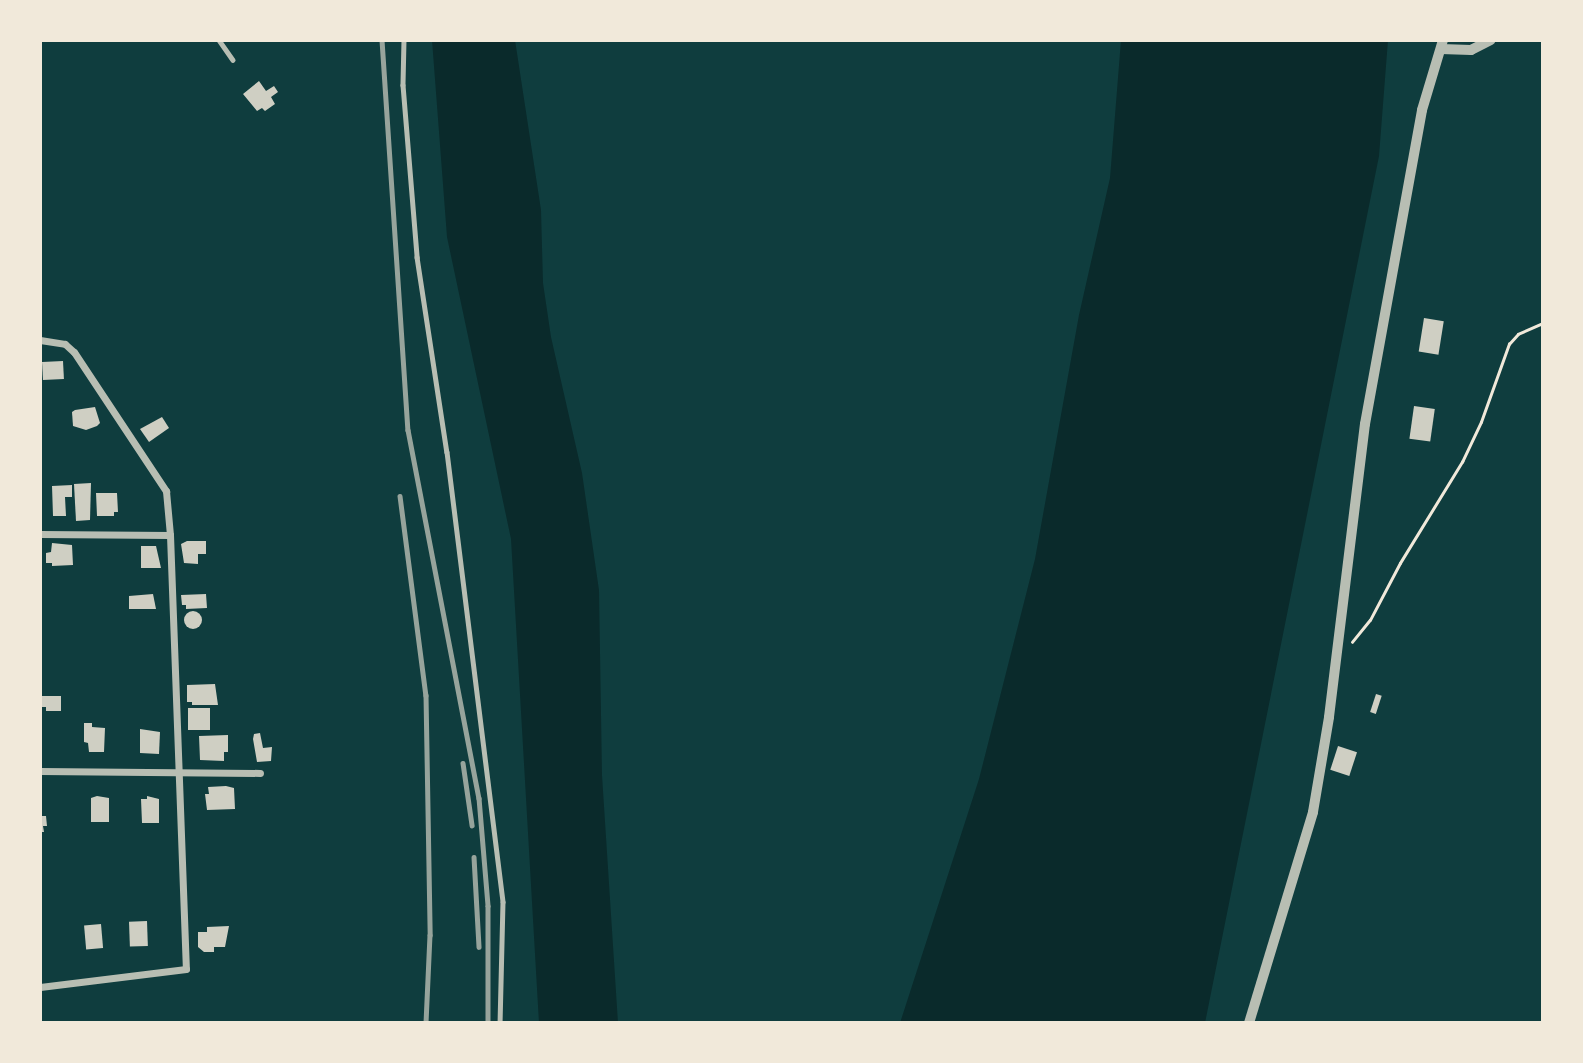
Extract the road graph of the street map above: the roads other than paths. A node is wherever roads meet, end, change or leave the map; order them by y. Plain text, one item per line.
1 (219, 40) edge
2 (404, 40) edge
3 (1491, 40) edge
4 (1442, 44) edge
5 (233, 60) dead end
6 (40, 340) edge
7 (40, 534) edge
8 (170, 535) junction
9 (40, 771) edge
10 (177, 771) junction
11 (260, 774) dead end
12 (40, 987) edge
13 (500, 1023) edge
14 (1249, 1023) edge

1 - 5 lane
2 - 13 lane
3 - 4 street
4 - 14 street
6 - 8 street
7 - 8 street
8 - 10 street
9 - 10 street
10 - 11 street
10 - 12 street

